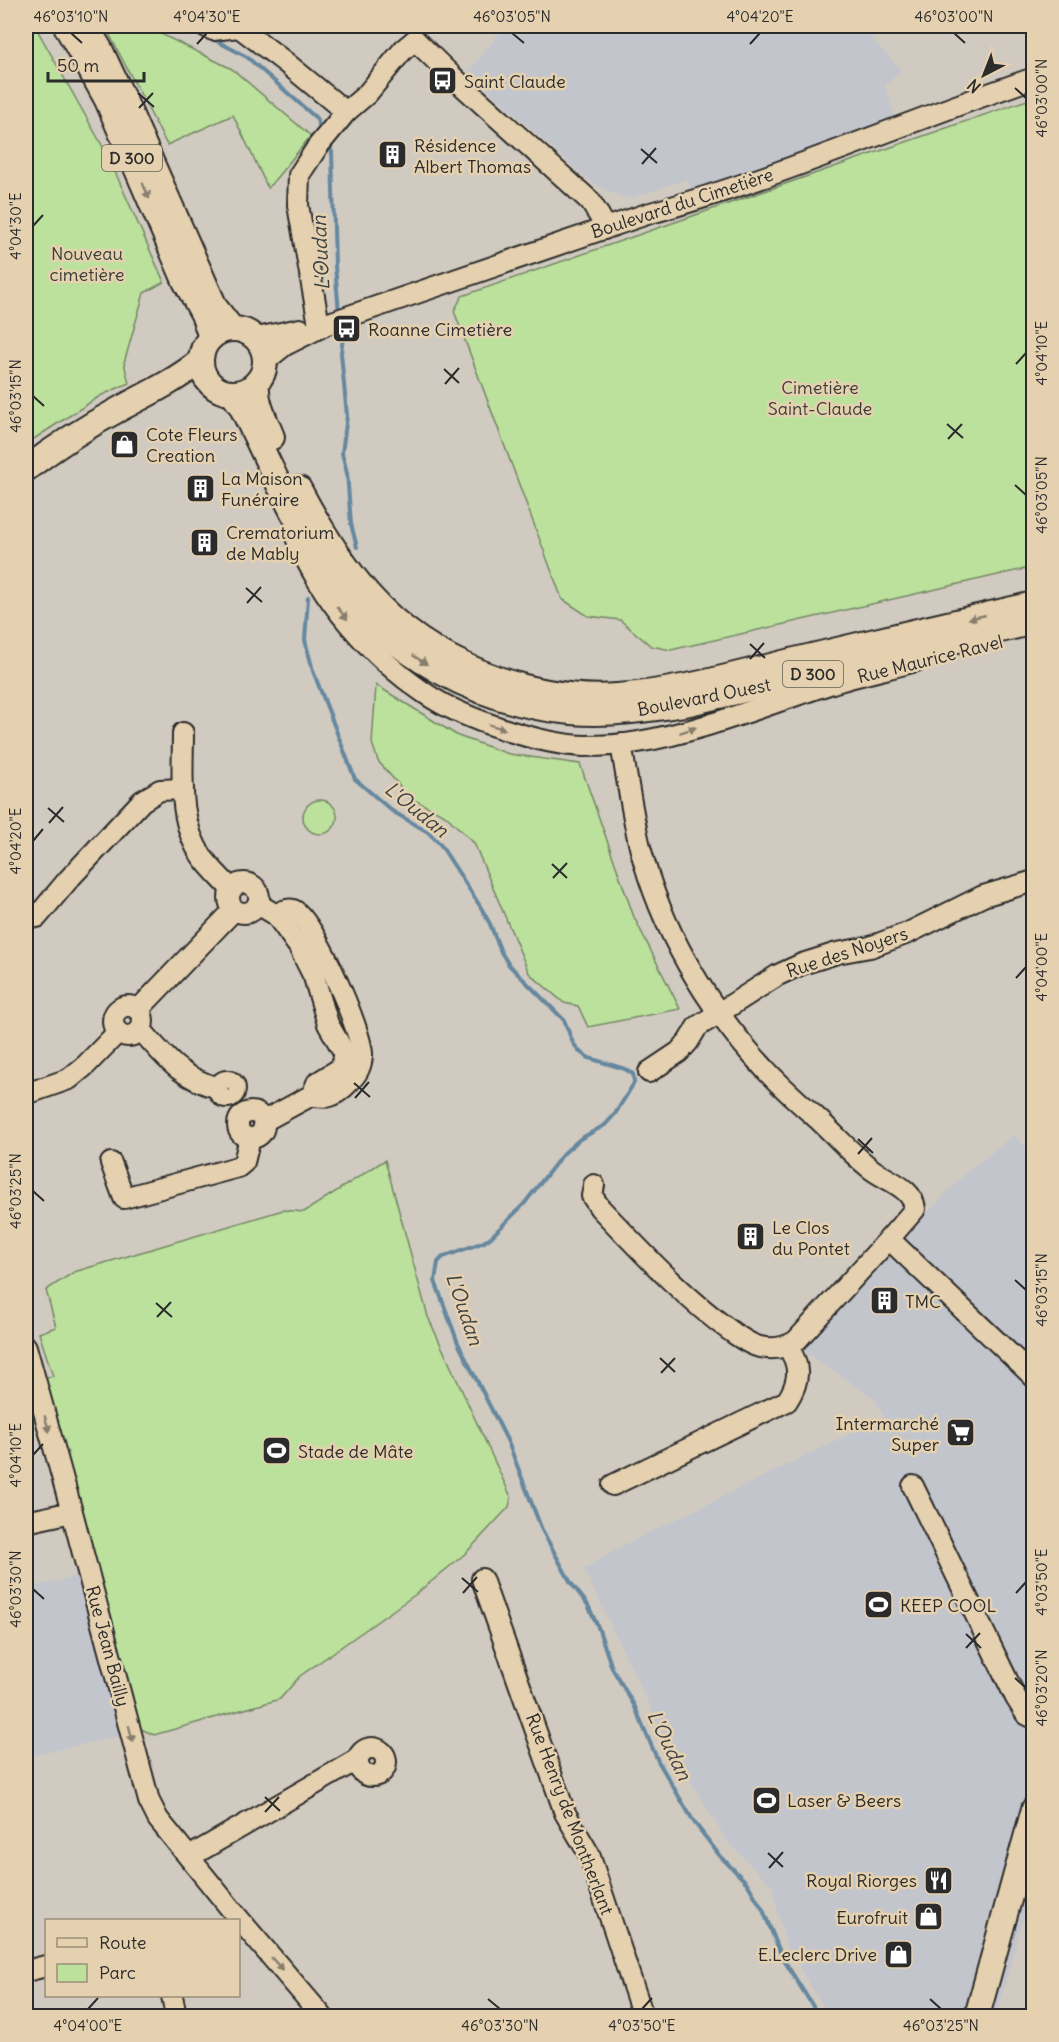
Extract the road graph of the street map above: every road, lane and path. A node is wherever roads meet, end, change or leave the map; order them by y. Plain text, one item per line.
1 (66, 26) edge
2 (86, 26) edge
3 (238, 26) edge
4 (209, 28) edge
5 (417, 33) edge
6 (1034, 78) edge
7 (341, 119) junction
8 (604, 229) junction
9 (332, 322) junction
10 (232, 334) junction
11 (204, 372) junction
12 (261, 372) junction
13 (232, 393) junction
14 (273, 449) junction
15 (26, 469) edge
16 (1034, 604) edge
17 (1034, 622) edge
18 (1034, 634) edge
19 (183, 733) dead end
20 (621, 744) junction
21 (183, 789) junction
22 (1034, 881) edge
23 (231, 889) junction
24 (258, 904) junction
25 (234, 909) junction
26 (37, 917) dead end
27 (720, 1013) junction
28 (140, 1020) junction
29 (649, 1072) dead end
30 (26, 1094) edge
31 (245, 1113) junction
32 (264, 1121) junction
33 (250, 1138) junction
34 (111, 1163) dead end
35 (594, 1185) dead end
36 (889, 1239) junction
37 (787, 1346) junction
38 (26, 1347) edge
39 (1034, 1377) edge
40 (613, 1485) dead end
41 (913, 1486) dead end
42 (72, 1512) junction
43 (26, 1522) edge
44 (482, 1579) dead end
45 (1034, 1718) edge
46 (358, 1759) dead end
47 (1034, 1809) edge
48 (189, 1857) junction
49 (236, 1919) edge
50 (240, 1923) edge
51 (45, 1966) edge
52 (26, 1971) edge
53 (172, 1997) edge
54 (176, 2016) edge
55 (322, 2016) edge
56 (643, 2016) edge
57 (977, 2016) edge

1 -> 10 main road, D 300
2 - 10 main road, D 300
3 - 4 street
3 - 7 street
5 - 7 street
5 - 8 street
6 - 8 street, Boulevard du Cimetière
7 - 9 street
8 - 9 street, Boulevard du Cimetière
9 - 10 street, Boulevard du Cimetière
9 - 12 street, Boulevard du Cimetière
10 - 11 main road
10 - 12 main road
11 - 13 main road
11 - 15 main road
12 - 13 main road
12 - 14 main road, Boulevard Ouest / D 300
13 - 14 main road, Boulevard Ouest / D 300
16 -> 14 main road, Boulevard Ouest / D 300
14 -> 17 main road, Boulevard Ouest / D 300
14 -> 20 street, Rue Maurice Ravel
20 -> 18 street, Rue Maurice Ravel
19 - 21 street
20 - 27 street
21 - 23 street
21 - 26 street
22 - 27 street, Rue des Noyers
23 - 24 street
23 - 25 street
24 - 25 street
24 - 32 street
25 - 28 street
27 - 29 street, Rue des Noyers
27 - 36 street
28 - 30 street
28 - 31 street
31 - 32 street
31 - 33 street
32 - 33 street
33 - 34 street
35 - 37 street
36 - 37 street
36 - 39 street
37 - 40 street
38 -> 42 street, Rue Jean Bailly
41 - 45 street
42 - 43 street
42 -> 48 street, Rue Jean Bailly
44 - 56 street, Rue Henry de Montherlant
46 - 48 street
47 - 57 main road
48 - 49 street, Rue Jean Bailly
50 -> 55 street, Rue Jean Bailly
51 - 52 street
53 - 54 street

